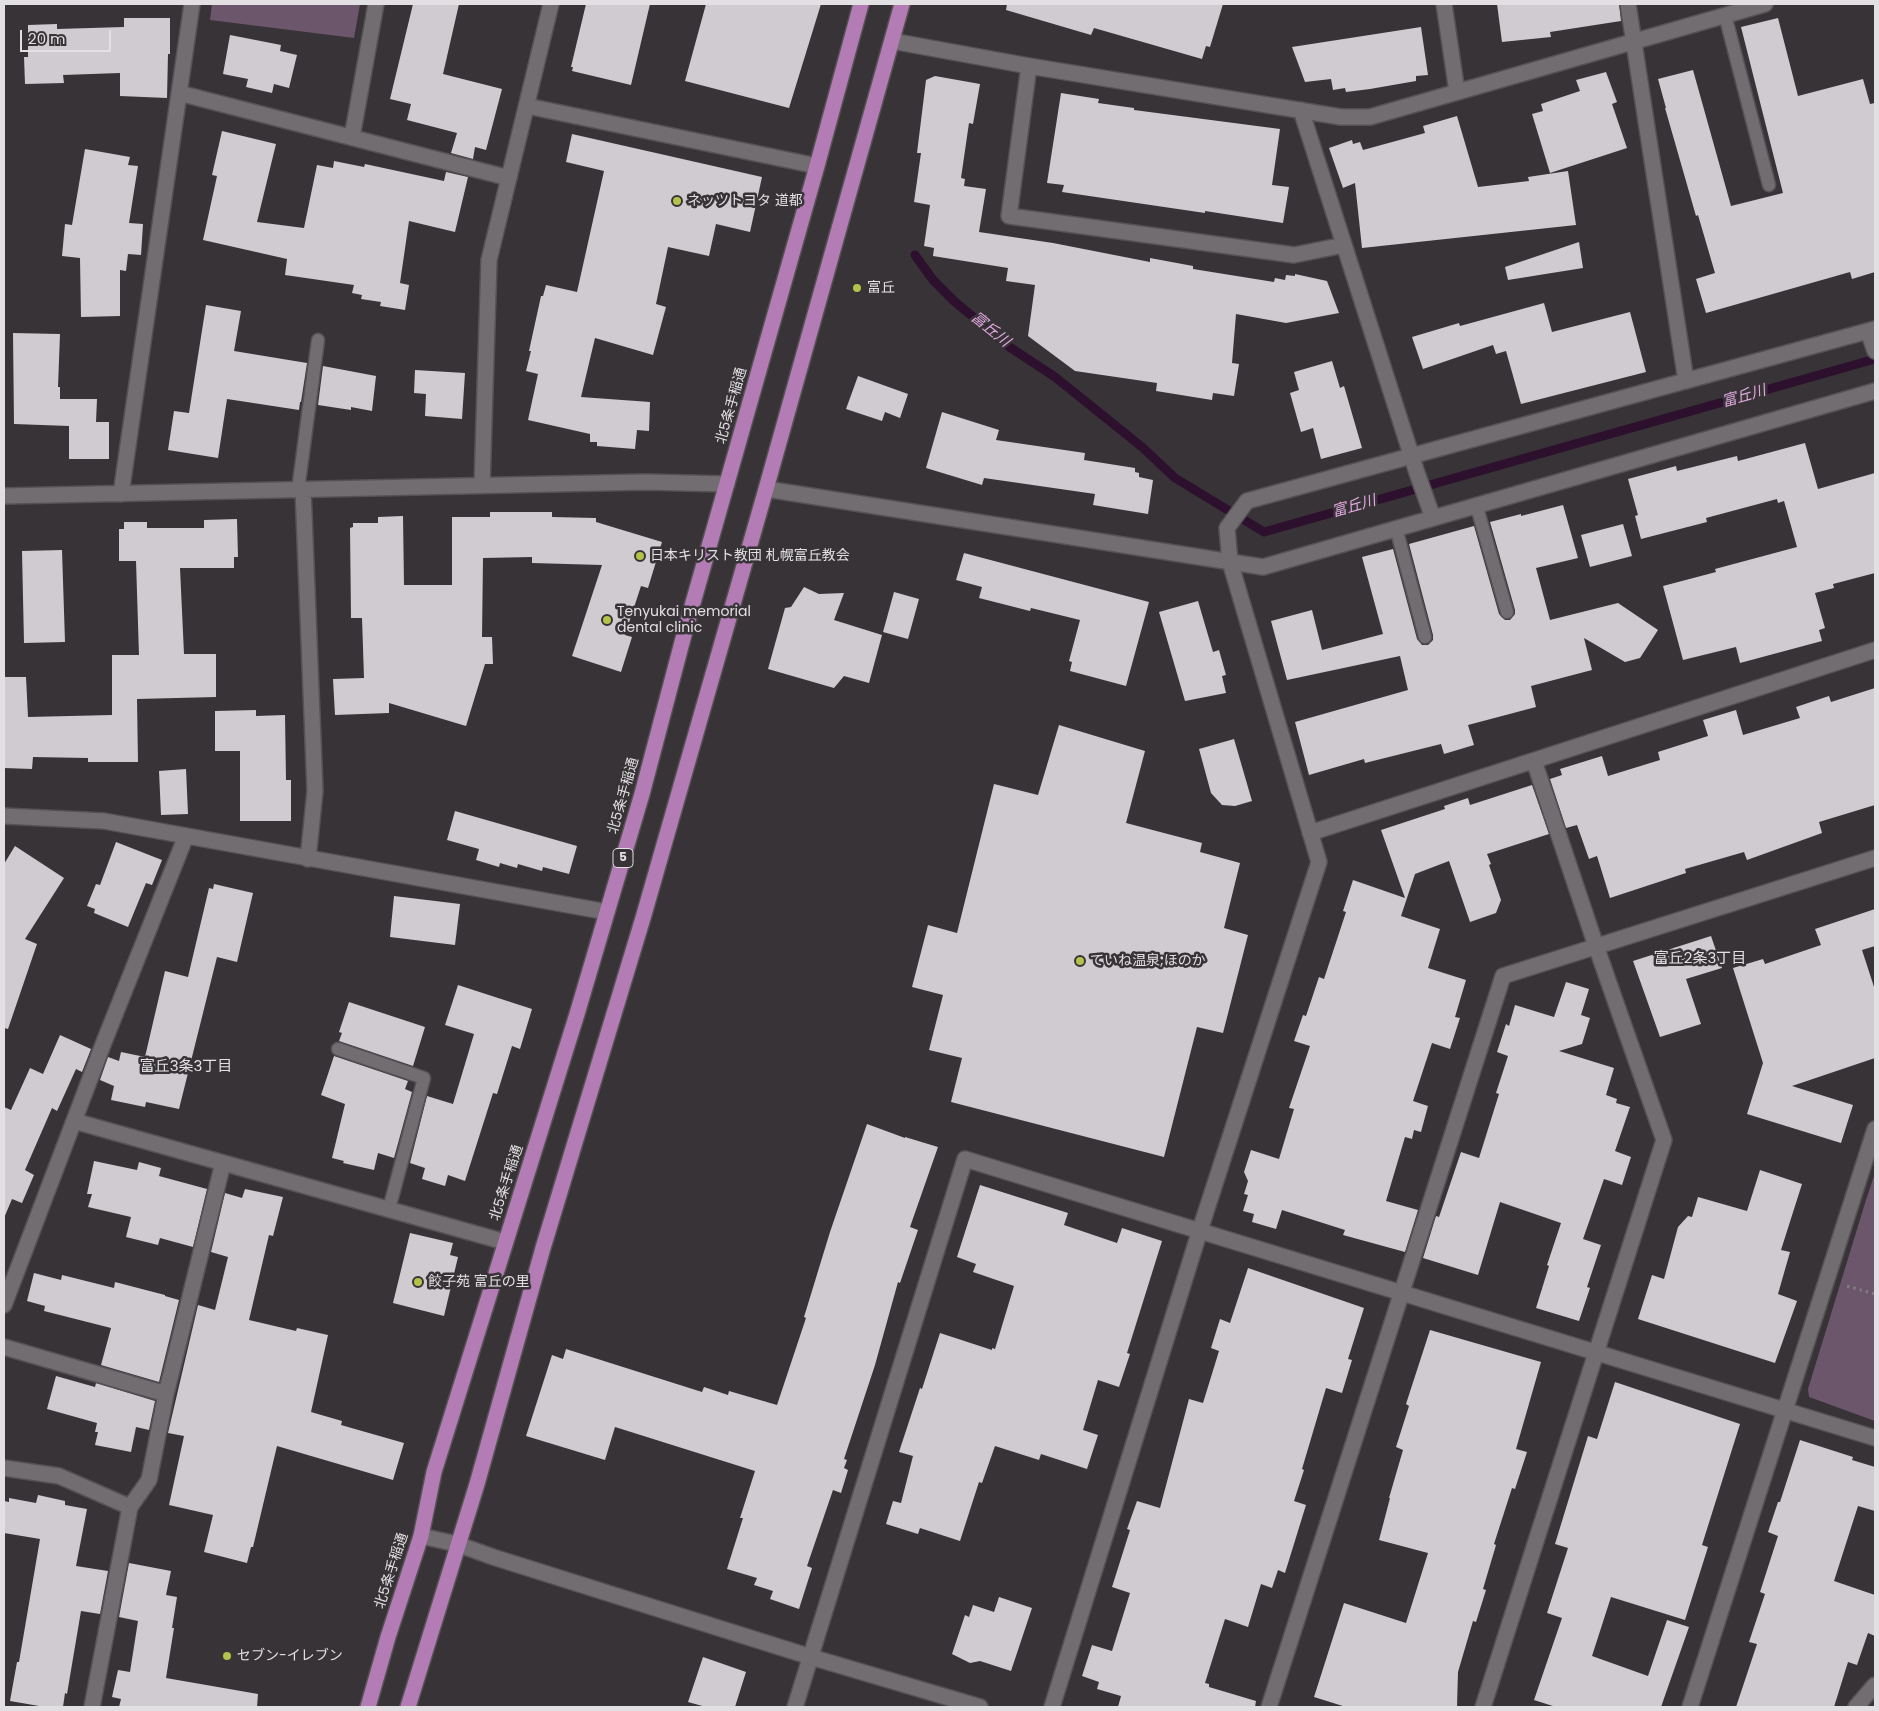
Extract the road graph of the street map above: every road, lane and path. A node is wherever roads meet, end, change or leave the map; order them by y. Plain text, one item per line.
1 (192, 4) edge
2 (376, 4) edge
3 (551, 4) edge
4 (861, 4) edge
5 (902, 4) edge
6 (1444, 4) edge
7 (1628, 4) edge
8 (1765, 4) edge
9 (1725, 15) junction
10 (892, 41) junction
11 (1634, 41) junction
12 (1029, 66) junction
13 (1457, 92) junction
14 (179, 93) junction
15 (527, 106) junction
16 (1301, 110) junction
17 (352, 137) junction
18 (817, 166) junction
19 (509, 178) junction
20 (1769, 185) dead end
21 (1344, 245) junction
22 (1873, 339) edge
23 (318, 340) dead end
24 (1686, 380) junction
25 (1875, 391) edge
26 (1412, 456) junction
27 (726, 484) junction
28 (482, 486) junction
29 (766, 489) junction
30 (300, 490) junction
31 (121, 494) junction
32 (4, 496) edge
33 (1476, 504) junction
34 (1431, 511) junction
35 (1396, 528) junction
36 (1230, 562) junction
37 (1507, 612) dead end
38 (1425, 637) dead end
39 (1875, 650) edge
40 (1534, 761) junction
41 (4, 816) edge
42 (1310, 833) junction
43 (186, 836) junction
44 (1875, 858) edge
45 (308, 859) junction
46 (607, 912) junction
47 (1596, 946) junction
48 (338, 1049) dead end
49 (74, 1121) junction
50 (1875, 1129) edge
51 (223, 1163) junction
52 (389, 1209) junction
53 (1200, 1230) junction
54 (505, 1242) junction
55 (1828, 1280) junction
56 (1401, 1293) junction
57 (1875, 1294) edge
58 (4, 1305) edge
59 (4, 1347) edge
60 (1597, 1353) junction
61 (166, 1394) junction
62 (1784, 1411) junction
63 (1875, 1438) edge
64 (4, 1468) edge
65 (130, 1507) junction
66 (421, 1536) junction
67 (457, 1544) junction
68 (811, 1657) junction
69 (1875, 1685) edge
70 (92, 1707) edge
71 (368, 1707) edge
72 (408, 1707) edge
73 (795, 1707) edge
74 (980, 1707) edge
75 (1052, 1707) edge
76 (1269, 1707) edge
77 (1483, 1707) edge
78 (1690, 1707) edge
79 (1856, 1707) edge

1 - 14 street
2 - 17 street
3 - 15 street
4 - 18 highway, 北5条手稲通 / 5
5 - 10 highway
6 - 13 street
7 - 11 street
8 - 9 street
9 - 11 street
9 - 20 lane
10 - 12 street
10 - 29 highway
11 - 13 street
11 - 24 street
12 - 16 street
12 - 21 street
13 - 16 street
14 - 17 street
14 - 31 street
15 - 18 street
15 - 19 street
16 - 21 street
17 - 19 street
18 - 27 highway, 北5条手稲通 / 5
19 - 28 street
21 - 26 street
22 - 24 street
23 - 30 lane
24 - 26 street
25 - 33 street
26 - 34 street
26 - 36 street
27 - 28 street
27 - 46 highway, 北5条手稲通 / 5
28 - 30 street
29 - 36 street
29 - 67 highway
30 - 31 street
30 - 45 street
31 - 32 street
33 - 34 street
33 - 37 lane
34 - 35 street
35 - 36 street
35 - 38 lane
36 - 42 street
39 - 40 street
40 - 42 street
40 - 47 street
41 - 43 street
42 - 53 street
43 - 45 street
43 - 49 street
44 - 47 street
45 - 46 street
46 - 54 highway, 北5条手稲通 / 5
47 - 56 street
47 - 60 street
48 - 52 lane
49 - 51 street
49 - 58 street
50 - 55 street
51 - 52 street
51 - 61 street
52 - 54 street
53 - 56 street
53 - 68 street
53 - 75 street
54 - 66 highway, 北5条手稲通 / 5
55 - 57 path
55 - 62 street
56 - 60 street
56 - 76 street
59 - 61 street
60 - 62 street
60 - 77 street
61 - 65 street
62 - 63 street
62 - 78 street
64 - 65 street
65 - 70 street
66 - 67 street
66 - 71 highway, 北5条手稲通 / 5
67 - 68 street
67 - 72 highway
68 - 73 street
68 - 74 street
69 - 79 street

